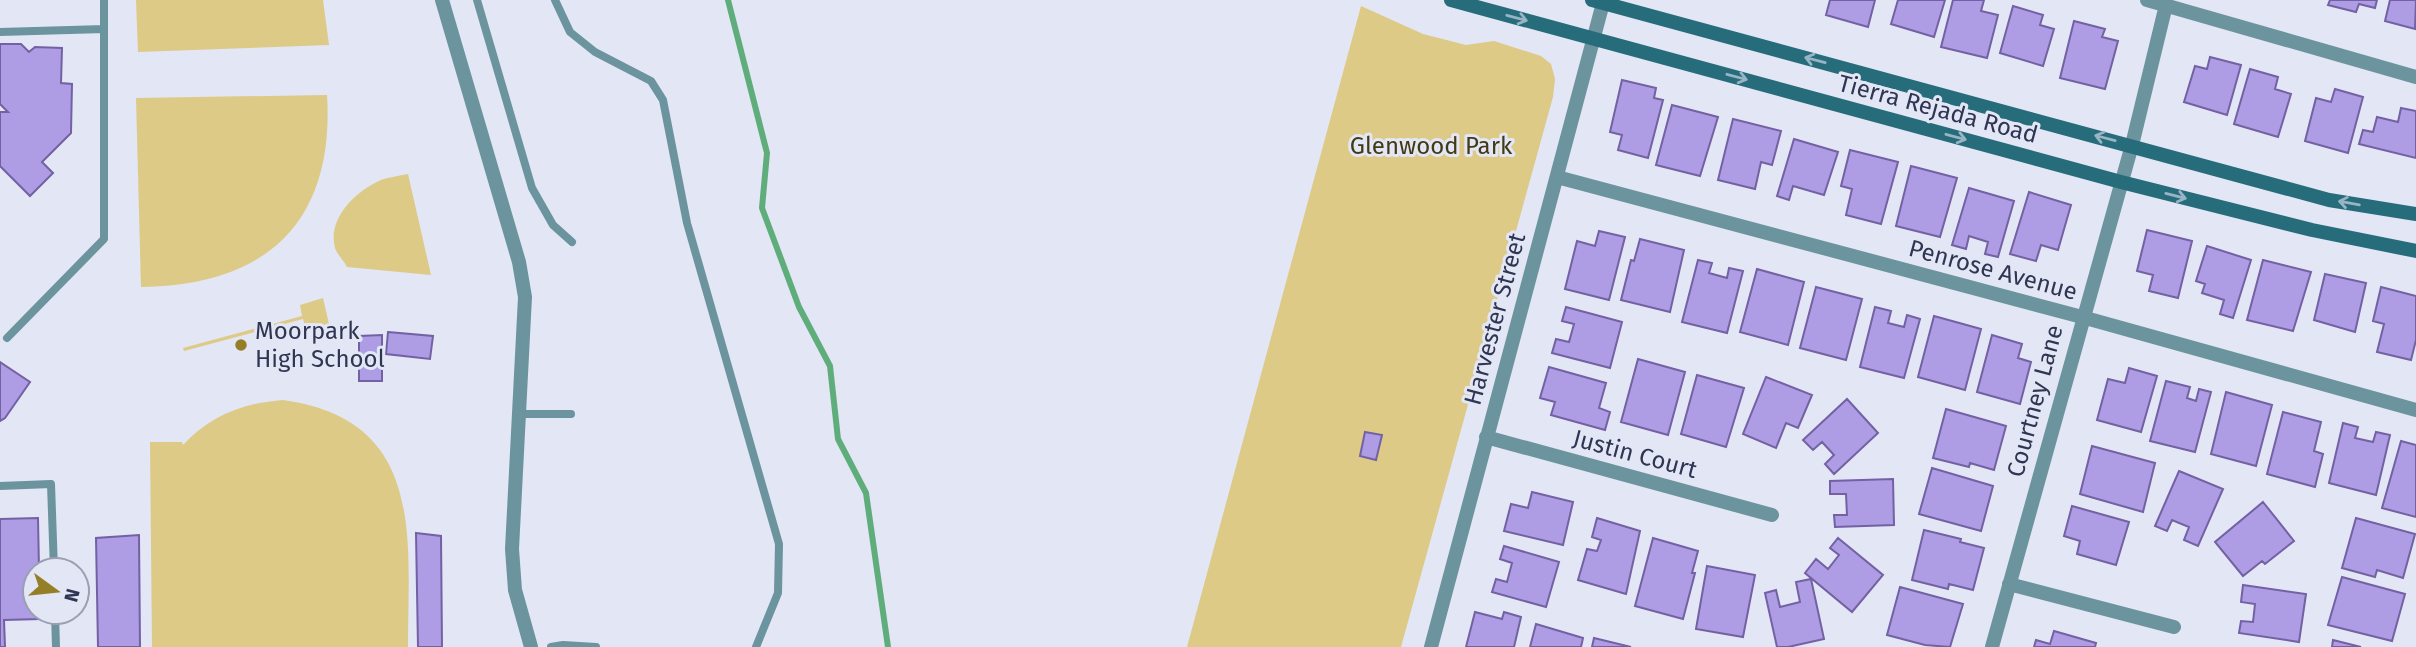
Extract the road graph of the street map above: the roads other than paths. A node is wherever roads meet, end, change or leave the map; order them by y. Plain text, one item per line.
1 (104, 0) edge
2 (442, 0) edge
3 (477, 0) edge
4 (555, 0) edge
5 (1451, 0) edge
6 (2147, 0) edge
7 (1597, 1) edge
8 (2166, 5) junction
9 (104, 29) junction
10 (0, 32) edge
11 (1594, 38) junction
12 (2416, 77) edge
13 (2132, 145) junction
14 (1557, 177) junction
15 (2121, 182) junction
16 (2416, 214) edge
17 (572, 242) dead end
18 (2416, 251) edge
19 (2082, 317) junction
20 (7, 338) dead end
21 (2416, 410) edge
22 (519, 414) junction
23 (571, 414) dead end
24 (1486, 437) junction
25 (0, 486) edge
26 (1772, 515) dead end
27 (54, 556) edge
28 (2009, 584) junction
29 (56, 626) edge
30 (2174, 628) dead end
31 (592, 646) edge
32 (57, 647) edge
33 (531, 647) edge
34 (551, 647) edge
35 (755, 647) edge
36 (1431, 647) edge
37 (1992, 647) edge

1 - 9 lane
2 - 22 street
3 - 17 lane
4 - 35 lane
5 -> 11 main road, Tierra Rejada Road
6 - 8 street
7 - 11 street, Harvester Street
13 -> 7 main road, Tierra Rejada Road
8 - 12 street
8 - 13 street, Courtney Lane
9 - 10 lane
9 - 20 lane
11 - 14 street, Harvester Street
11 -> 15 main road, Tierra Rejada Road
13 - 15 street, Courtney Lane
16 -> 13 main road, Tierra Rejada Road
14 - 19 street, Penrose Avenue
14 - 24 street, Harvester Street
15 -> 18 main road, Tierra Rejada Road
15 - 19 street, Courtney Lane
19 - 21 street, Penrose Avenue
19 - 28 street, Courtney Lane
22 - 23 lane
22 - 33 street
24 - 26 street, Justin Court
24 - 36 street, Harvester Street
25 - 27 lane
28 - 30 street
28 - 37 street, Courtney Lane
29 - 32 lane
31 - 34 lane

